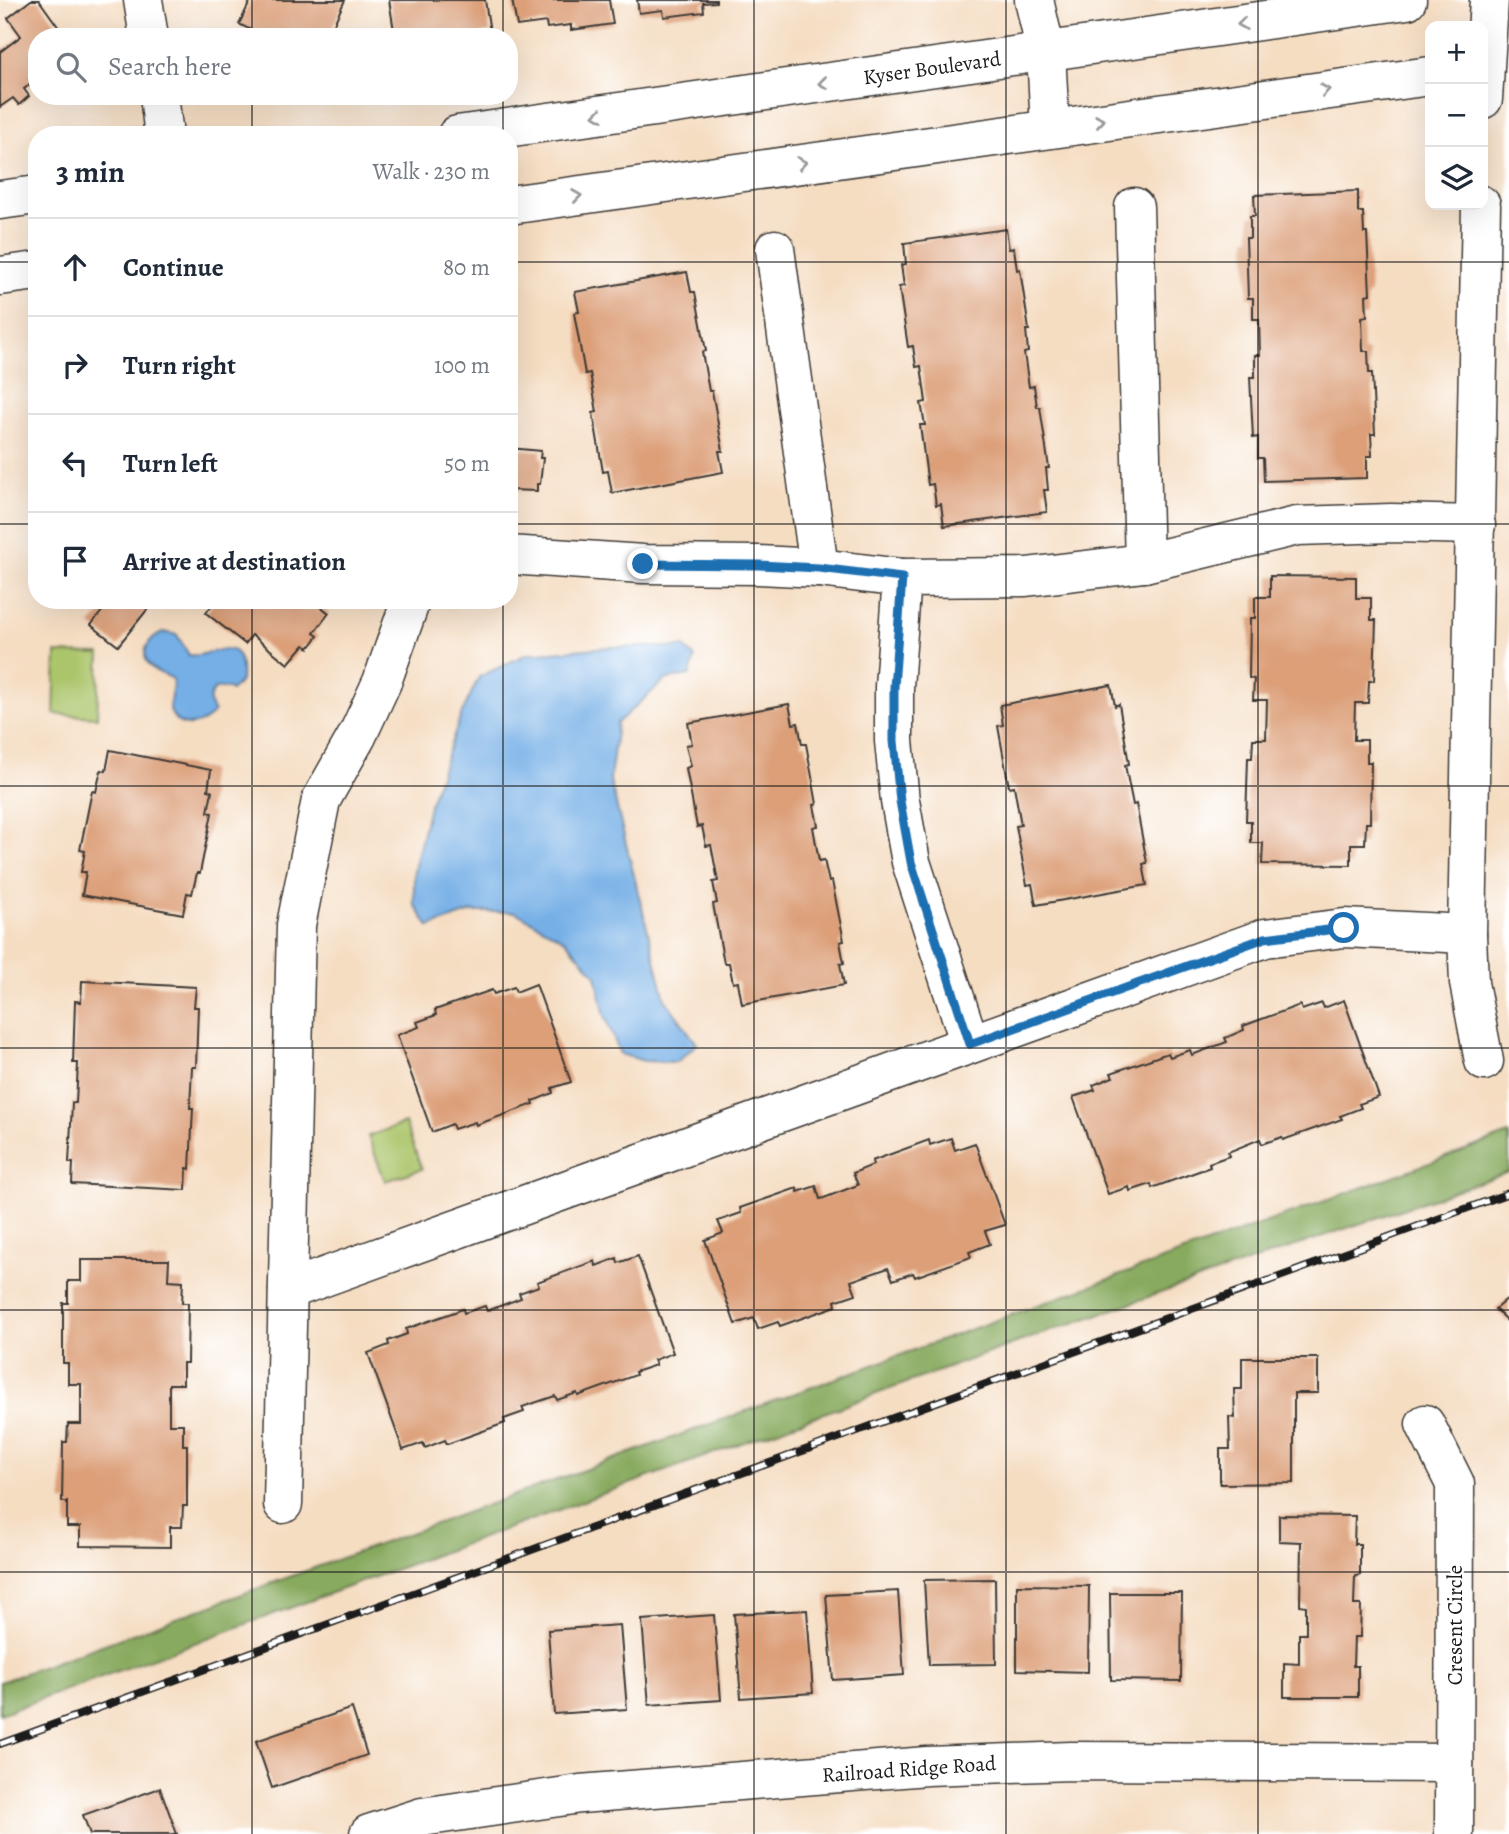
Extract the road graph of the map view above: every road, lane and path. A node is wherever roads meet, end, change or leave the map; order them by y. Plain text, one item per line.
1 (144, 0) edge
2 (1034, 0) edge
3 (1407, 0) edge
4 (1489, 0) edge
5 (148, 28) edge
6 (1046, 52) junction
7 (1490, 75) edge
8 (1425, 77) edge
9 (160, 105) edge
10 (163, 126) edge
11 (518, 126) edge
12 (1050, 128) junction
13 (28, 196) edge
14 (0, 200) edge
15 (518, 204) edge
16 (1134, 206) dead end
17 (1481, 210) edge
18 (775, 248) dead end
19 (28, 272) edge
20 (0, 276) edge
21 (1476, 525) junction
22 (518, 556) edge
23 (1144, 563) junction
24 (819, 568) junction
25 (902, 578) junction
26 (408, 609) edge
27 (1467, 934) junction
28 (970, 1044) junction
29 (1483, 1061) dead end
30 (288, 1290) junction
31 (1425, 1424) dead end
32 (283, 1504) dead end
33 (1454, 1763) junction
34 (369, 1834) edge
35 (1454, 1834) edge

1 - 5 street
2 - 6 street
3 -> 6 street, Kyser Boulevard
4 - 7 street
6 -> 11 street, Kyser Boulevard
6 - 12 street
12 -> 8 street
9 - 10 street
15 -> 12 street
13 - 14 street
16 - 23 street
17 - 21 street
18 - 24 street
19 - 20 street
21 - 23 street
21 - 27 street
22 - 24 street
23 - 25 street
24 - 25 street
25 - 28 street
26 - 30 street
27 - 28 street
27 - 29 street
28 - 30 street
30 - 32 street
31 - 33 street, Cresent Circle
33 - 34 street, Railroad Ridge Road
33 - 35 street, Cresent Circle

